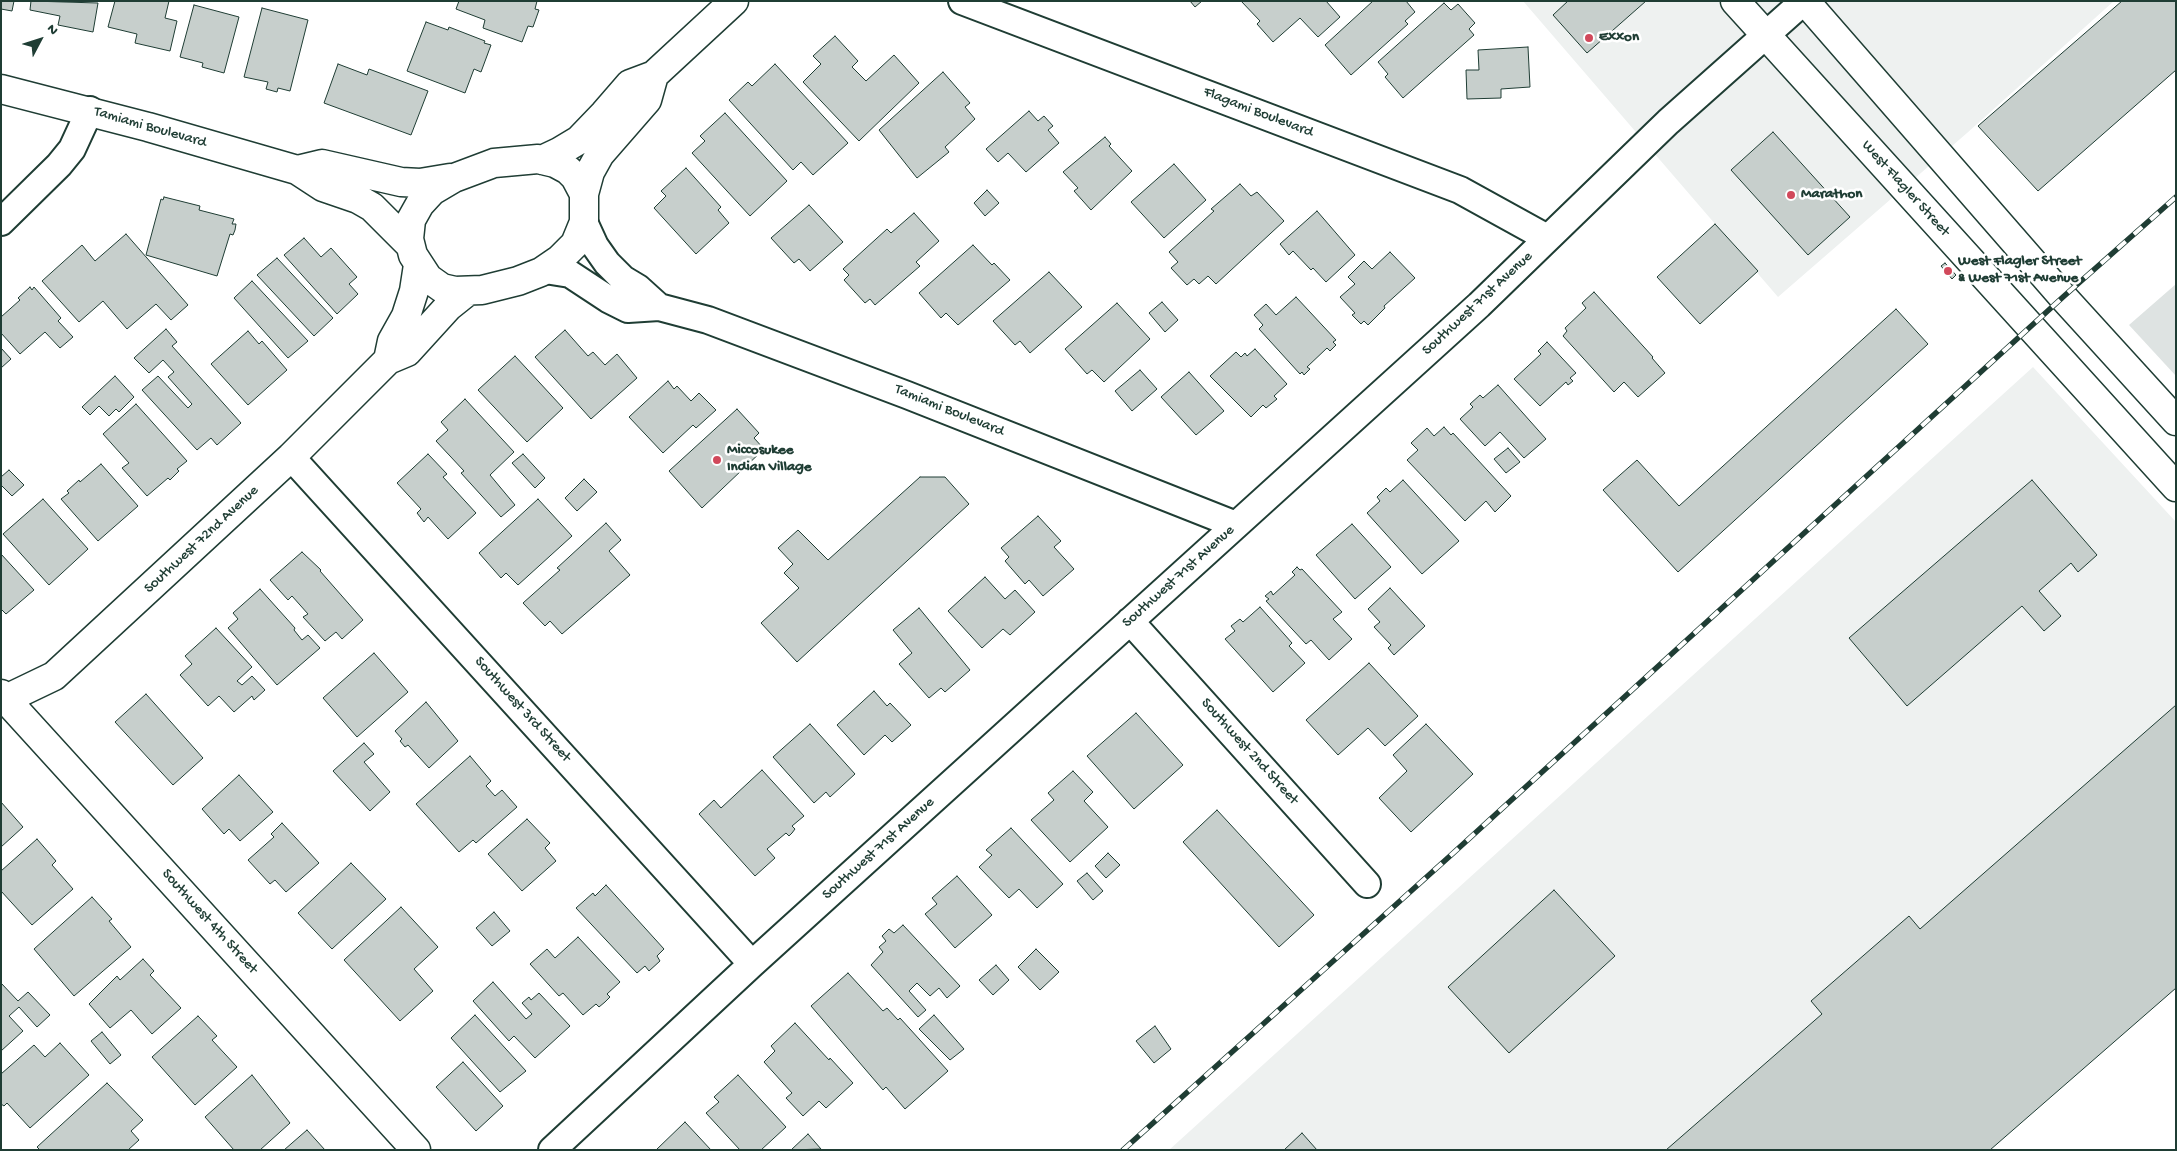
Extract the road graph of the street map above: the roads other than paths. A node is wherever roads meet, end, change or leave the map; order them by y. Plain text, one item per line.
1 (734, 1) edge
2 (962, 1) edge
3 (1735, 1) edge
4 (1804, 1) edge
5 (1766, 35) junction
6 (654, 75) junction
7 (1, 88) edge
8 (90, 110) junction
9 (542, 160) junction
10 (297, 170) junction
11 (454, 178) junction
12 (584, 194) junction
13 (1, 222) edge
14 (584, 222) junction
15 (1547, 238) junction
16 (414, 255) junction
17 (545, 270) junction
18 (468, 291) junction
19 (659, 307) junction
20 (388, 360) junction
21 (2176, 421) edge
22 (291, 458) junction
23 (2176, 487) edge
24 (1236, 525) junction
25 (1130, 621) junction
26 (3, 698) edge
27 (1367, 884) dead end
28 (752, 964) junction
29 (416, 1150) edge
30 (552, 1150) edge

1 - 6 street
2 - 15 street, Flagami Boulevard
3 - 5 street, West Flagler Street
4 - 5 street, Southwest 71st Avenue
4 - 21 street
5 - 15 street, Southwest 71st Avenue
5 - 23 street, West Flagler Street
6 - 9 street
6 - 12 street
7 - 8 street, Tamiami Boulevard
8 - 10 street, Tamiami Boulevard
8 - 13 street
9 - 11 street
9 - 12 street
10 - 11 street, Tamiami Boulevard
10 - 16 street, Tamiami Boulevard
11 - 16 street
12 - 14 street
14 - 17 street
14 - 19 street, Tamiami Boulevard
15 - 24 street, Southwest 71st Avenue
16 - 18 street
16 - 20 street, Southwest 72nd Avenue
17 - 18 street
17 - 19 street, Tamiami Boulevard
18 - 20 street, Southwest 72nd Avenue
19 - 24 street, Tamiami Boulevard
20 - 22 street, Southwest 72nd Avenue
22 - 26 street, Southwest 72nd Avenue
22 - 28 street, Southwest 3rd Street
24 - 25 street, Southwest 71st Avenue
25 - 27 street, Southwest 2nd Street
25 - 28 street, Southwest 71st Avenue
26 - 29 street, Southwest 4th Street
28 - 30 street, Southwest 71st Avenue

